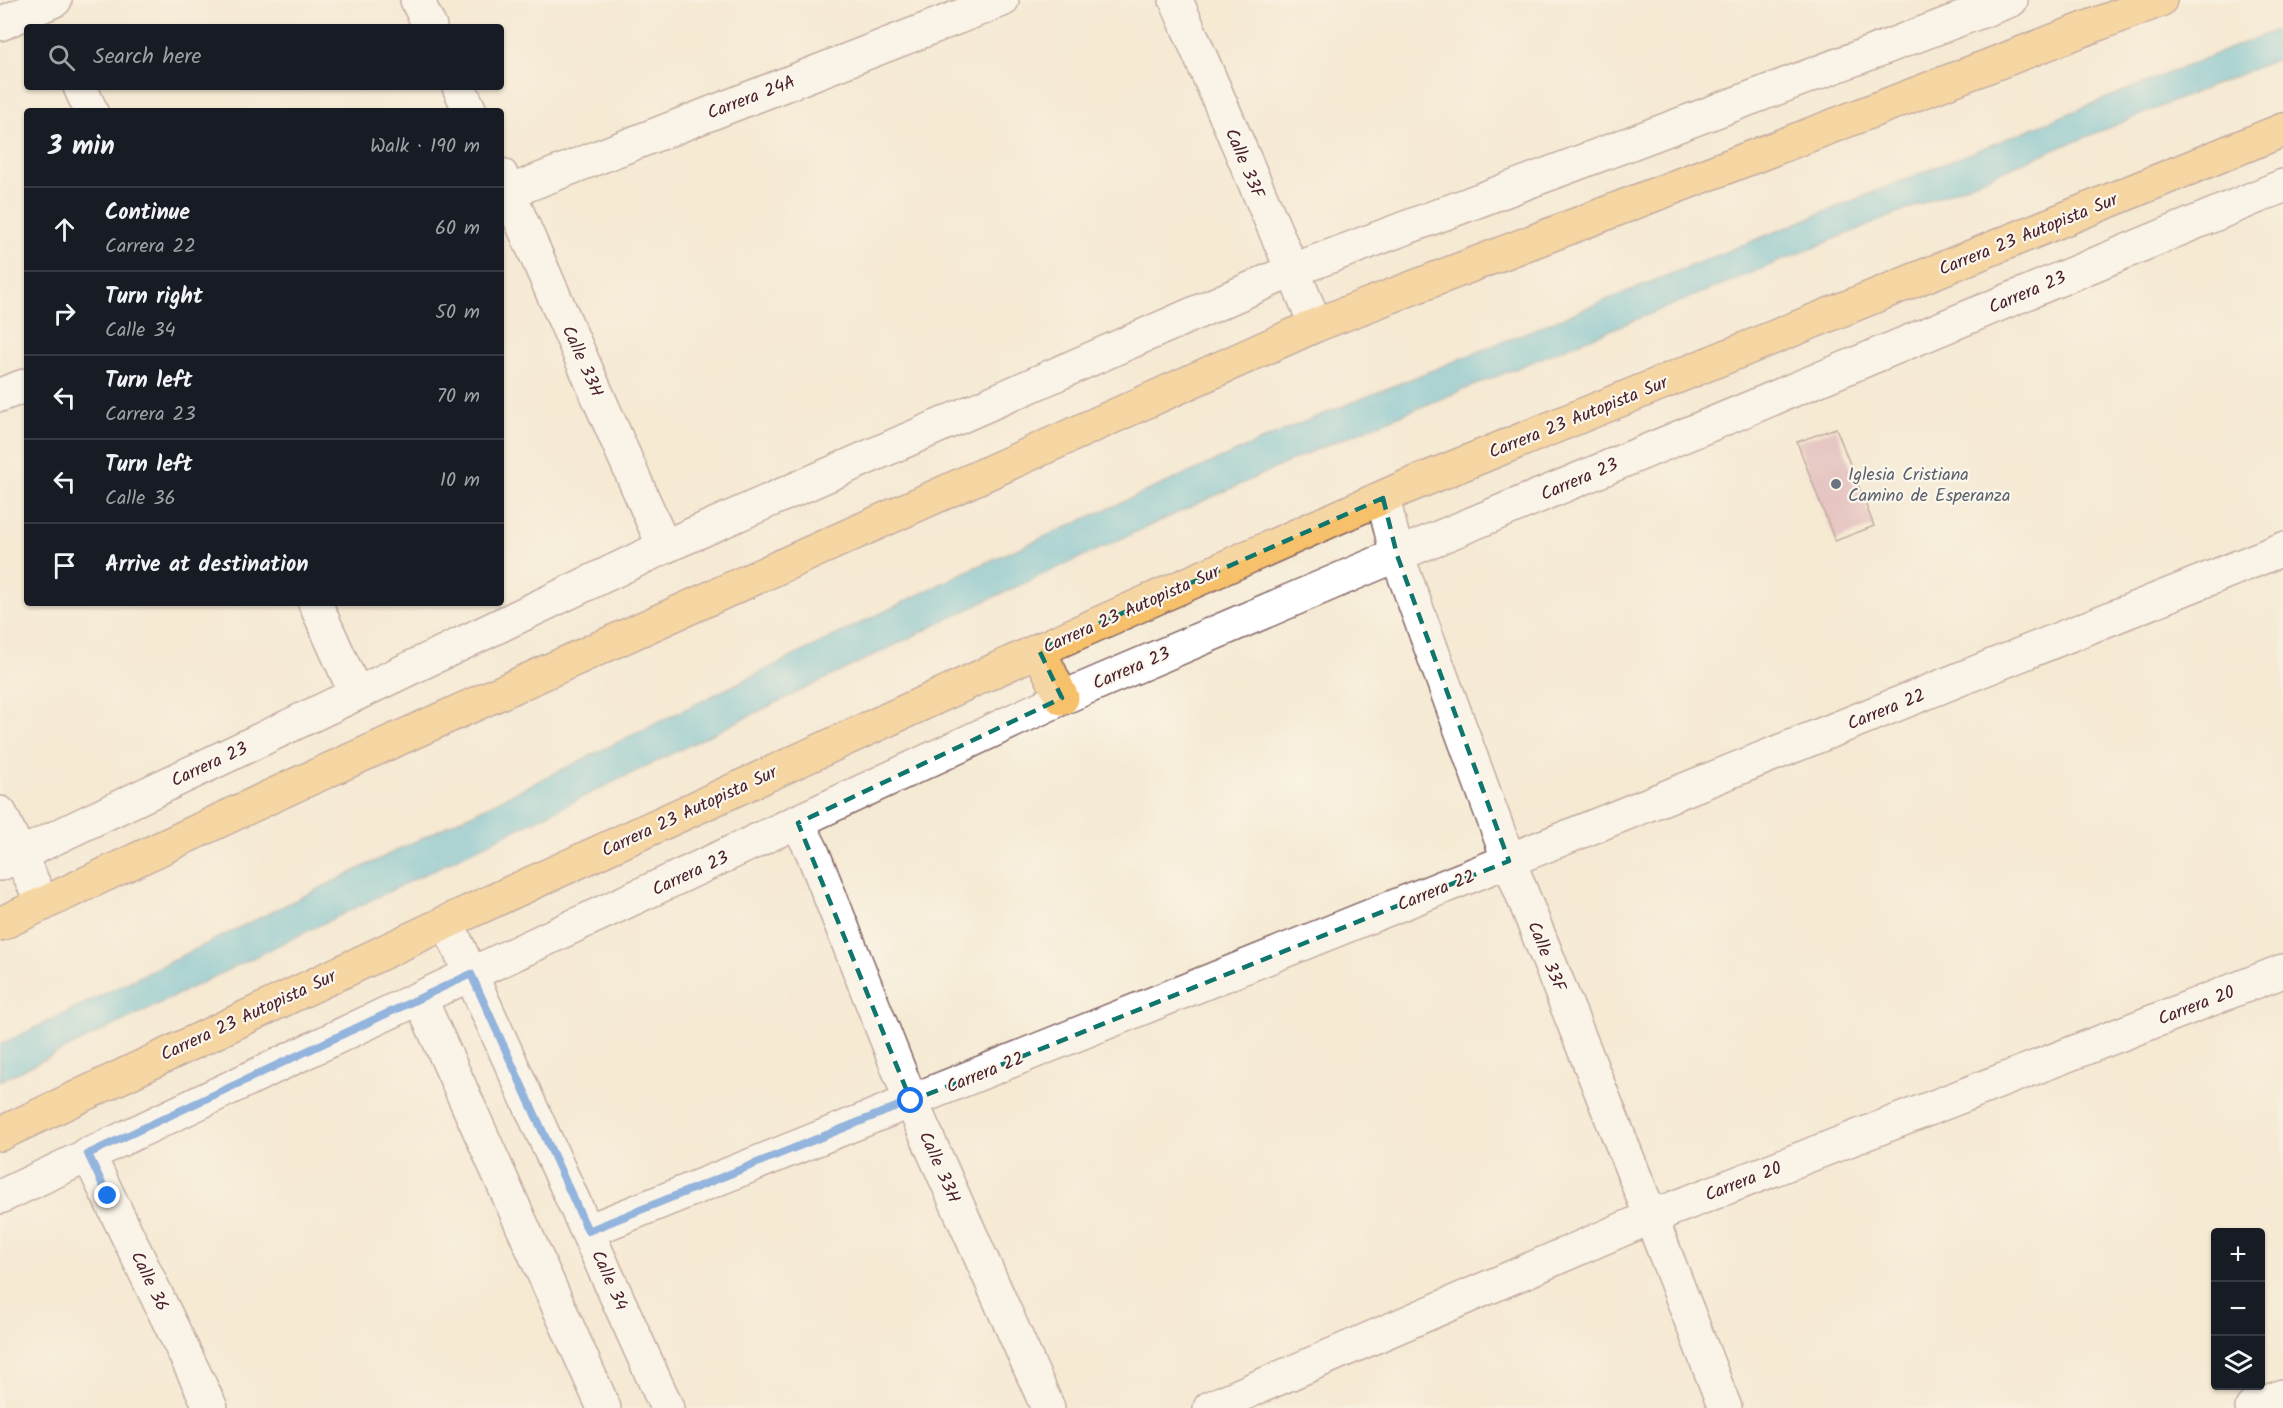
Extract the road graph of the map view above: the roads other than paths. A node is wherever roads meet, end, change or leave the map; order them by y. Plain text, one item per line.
1 (417, 0) edge
2 (1002, 0) edge
3 (1176, 0) edge
4 (2011, 0) edge
5 (2160, 0) edge
6 (48, 8) edge
7 (0, 24) edge
8 (429, 24) edge
9 (81, 90) edge
10 (460, 90) edge
11 (90, 108) edge
12 (469, 108) edge
13 (2283, 130) edge
14 (2283, 186) edge
15 (504, 187) edge
16 (1291, 271) junction
17 (1316, 325) junction
18 (24, 386) edge
19 (0, 395) edge
20 (1383, 498) junction
21 (664, 547) junction
22 (2283, 549) edge
23 (1396, 555) junction
24 (316, 606) edge
25 (1039, 650) junction
26 (356, 694) junction
27 (1062, 698) junction
28 (0, 813) edge
29 (798, 823) junction
30 (10, 859) edge
31 (1509, 861) junction
32 (43, 904) junction
33 (447, 922) junction
34 (0, 924) edge
35 (2283, 971) edge
36 (471, 974) junction
37 (420, 998) junction
38 (911, 1101) junction
39 (0, 1134) edge
40 (88, 1154) junction
41 (0, 1197) edge
42 (1651, 1217) junction
43 (588, 1231) junction
44 (2283, 1396) edge
45 (211, 1408) edge
46 (604, 1408) edge
47 (667, 1408) edge
48 (1048, 1408) edge
49 (1210, 1408) edge
50 (1725, 1408) edge
51 (2252, 1408) edge

1 - 8 street
2 - 15 street, Carrera 24A
3 - 16 street, Calle 33F
4 - 16 street, Carrera 23
5 - 17 main road
6 - 7 street
9 - 11 street
10 - 12 street
13 - 20 main road, Carrera 23 Autopista Sur
14 - 23 street, Carrera 23
15 - 21 street, Calle 33H
16 - 17 street, Calle 33F
16 - 21 street, Carrera 23
17 - 32 main road
18 - 19 street
20 - 23 street, Calle 33F
20 - 25 main road, Carrera 23 Autopista Sur
21 - 26 street, Carrera 23
22 - 31 street, Carrera 22
23 - 27 street, Carrera 23
23 - 31 street, Calle 33F
24 - 26 street
25 - 27 main road
25 - 33 main road, Carrera 23 Autopista Sur
26 - 30 street, Carrera 23
27 - 29 street, Carrera 23
28 - 30 street
29 - 36 street, Carrera 23
29 - 38 street, Calle 33H
30 - 32 street
31 - 38 street, Carrera 22
31 - 42 street, Calle 33F
32 - 34 main road
33 - 36 street, Calle 34
33 - 39 main road, Carrera 23 Autopista Sur
35 - 42 street, Carrera 20
36 - 37 street, Carrera 23
36 - 43 street, Calle 34
37 - 40 street, Carrera 23
37 - 46 street
38 - 43 street, Carrera 22
38 - 48 street, Calle 33H
40 - 41 street, Carrera 23
40 - 45 street, Calle 36
42 - 49 street, Carrera 20
42 - 50 street, Calle 33F
43 - 47 street, Calle 34
44 - 51 street

